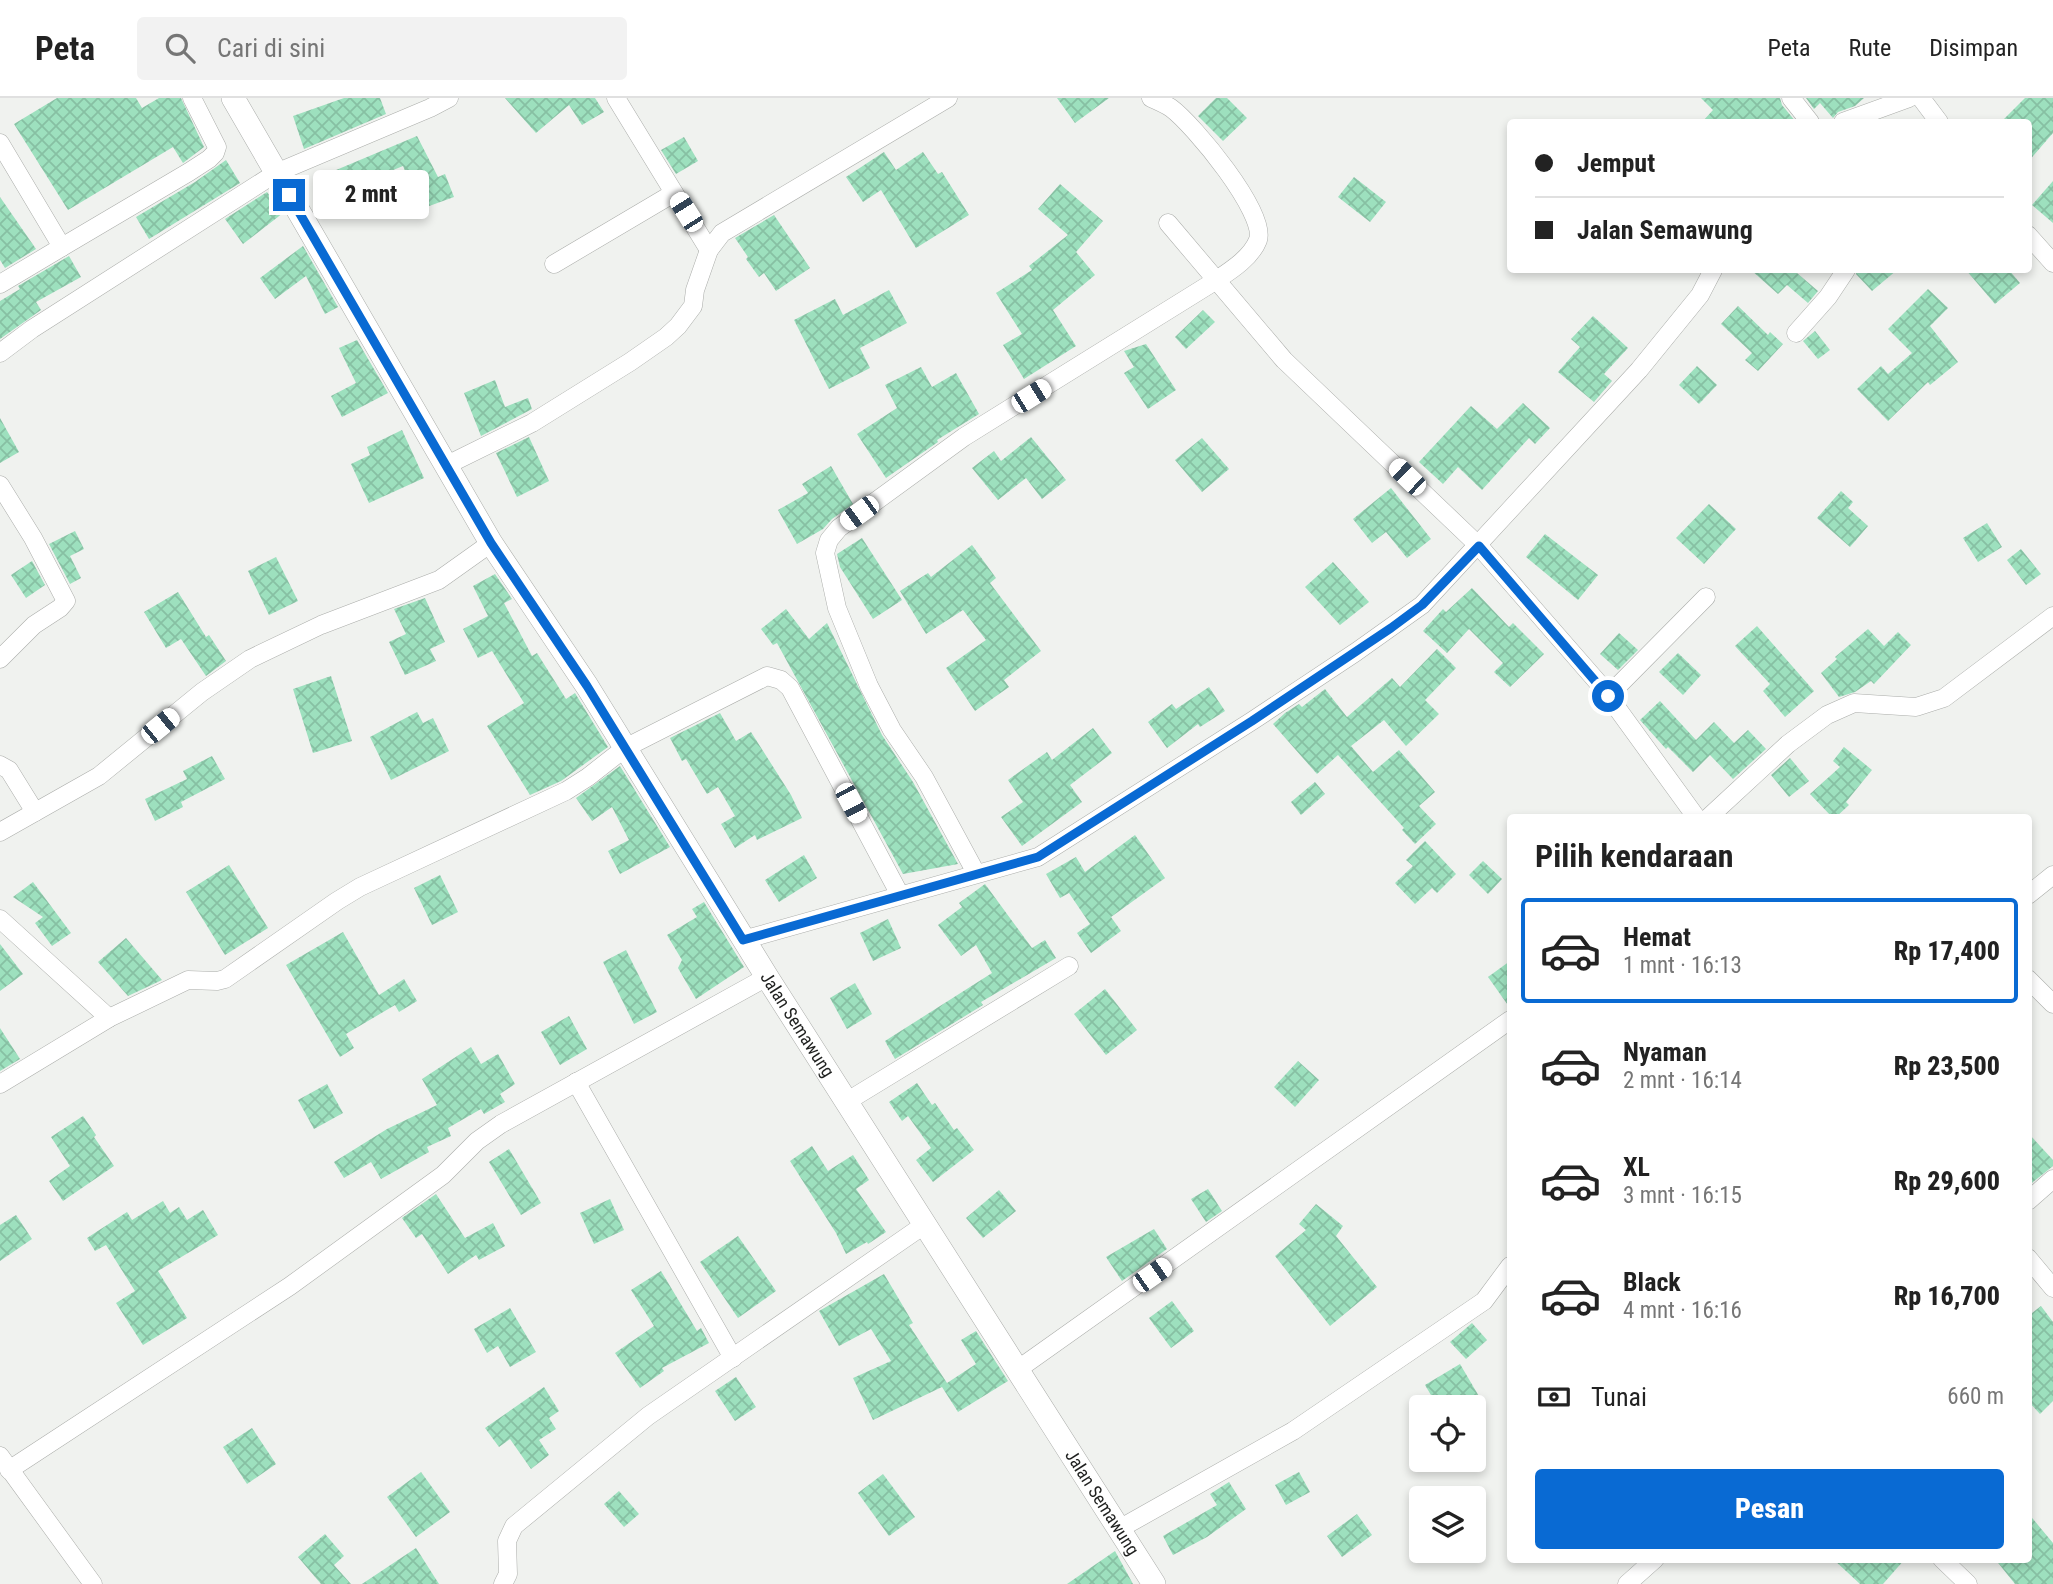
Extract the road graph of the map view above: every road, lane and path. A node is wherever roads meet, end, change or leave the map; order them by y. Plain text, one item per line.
1 (192, 98) edge
2 (233, 98) edge
3 (449, 98) edge
4 (616, 98) edge
5 (948, 98) edge
6 (1151, 98) edge
7 (1791, 98) edge
8 (1909, 98) edge
9 (1921, 98) edge
10 (1808, 119) edge
11 (1851, 119) edge
12 (1937, 119) edge
13 (0, 143) edge
14 (276, 173) junction
15 (674, 193) junction
16 (1168, 223) dead end
17 (2032, 239) edge
18 (62, 247) junction
19 (709, 250) junction
20 (2053, 263) edge
21 (554, 264) dead end
22 (1711, 273) edge
23 (1844, 273) edge
24 (1215, 281) junction
25 (0, 284) edge
26 (1796, 333) dead end
27 (0, 353) edge
28 (447, 465) junction
29 (0, 485) edge
30 (491, 543) junction
31 (1479, 546) junction
32 (1706, 597) dead end
33 (2053, 617) edge
34 (0, 659) edge
35 (1608, 696) junction
36 (625, 748) junction
37 (0, 765) edge
38 (34, 812) junction
39 (1694, 814) edge
40 (1712, 814) edge
41 (0, 832) edge
42 (976, 873) junction
43 (2053, 875) edge
44 (2032, 892) edge
45 (900, 895) junction
46 (0, 919) edge
47 (743, 940) junction
48 (1069, 966) dead end
49 (767, 978) junction
50 (2032, 983) edge
51 (2053, 1004) edge
52 (109, 1018) junction
53 (1507, 1022) edge
54 (576, 1083) junction
55 (0, 1084) edge
56 (846, 1102) junction
57 (2053, 1180) edge
58 (2032, 1198) edge
59 (924, 1225) junction
60 (2032, 1263) edge
61 (1507, 1270) edge
62 (2053, 1288) edge
63 (1507, 1292) edge
64 (1484, 1301) junction
65 (733, 1358) junction
66 (1017, 1370) junction
67 (5, 1463) edge
68 (1119, 1529) junction
69 (1651, 1563) edge
70 (1946, 1563) edge
71 (509, 1581) edge
72 (93, 1584) edge
73 (1154, 1584) edge
74 (1627, 1584) edge
75 (1968, 1584) edge

1 - 18 street
2 - 14 street, Jalan Semawung
3 - 14 street
4 - 15 street
5 - 19 street
6 - 24 street
7 - 10 street
8 - 11 street
9 - 12 street
13 - 18 street
14 - 27 street
14 - 28 street, Jalan Semawung
15 - 19 street
15 - 21 street
16 - 24 street
17 - 20 street
18 - 25 street
19 - 28 street
22 - 31 street
23 - 26 street
24 - 31 street
24 - 42 street
28 - 30 street, Jalan Semawung
29 - 34 street
30 - 36 street, Jalan Semawung
30 - 38 street
31 - 35 street
31 - 42 street
32 - 35 street
33 - 40 street
35 - 39 street
36 - 45 street
36 - 47 street, Jalan Semawung
36 - 52 street
37 - 38 street
38 - 41 street
42 - 45 street
43 - 44 street
45 - 47 street
46 - 52 street
47 - 49 street, Jalan Semawung
48 - 56 street
49 - 54 street
49 - 56 street, Jalan Semawung
50 - 51 street
52 - 55 street
53 - 66 street
54 - 65 street
54 - 67 street
56 - 59 street, Jalan Semawung
57 - 58 street
59 - 65 street
59 - 66 street, Jalan Semawung
60 - 62 street
61 - 64 street
63 - 64 street
64 - 68 street
65 - 71 street
66 - 68 street, Jalan Semawung
67 - 72 street
68 - 73 street, Jalan Semawung
69 - 74 street
70 - 75 street

